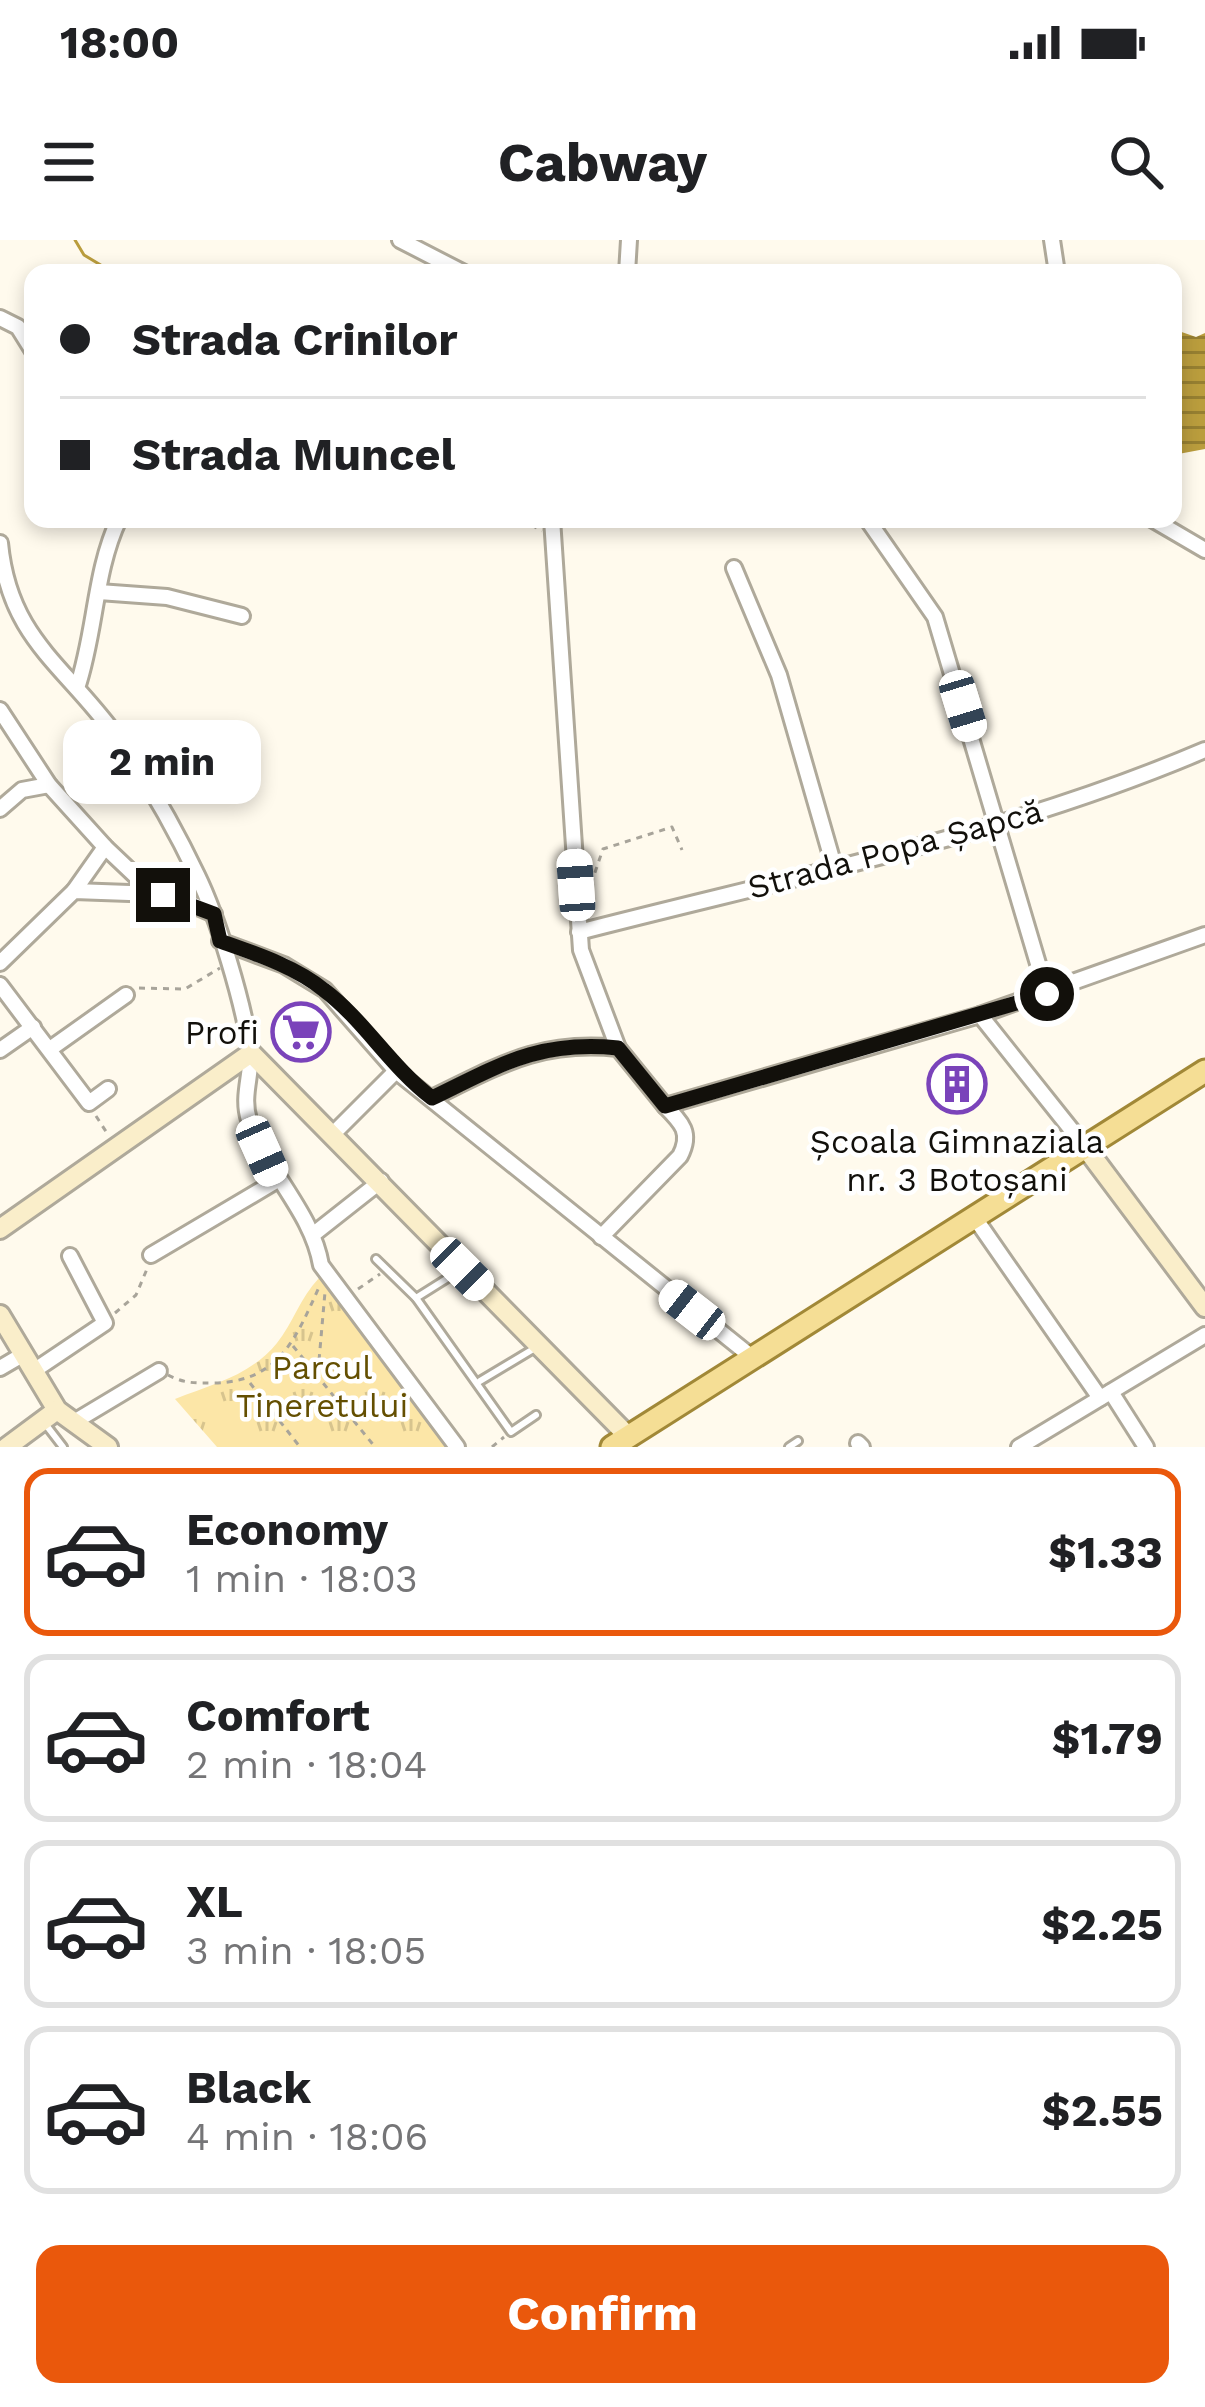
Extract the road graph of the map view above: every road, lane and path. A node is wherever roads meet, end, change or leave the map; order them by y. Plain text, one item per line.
1 (400, 240) edge
2 (447, 264) edge
3 (0, 318) edge
4 (24, 337) edge
5 (115, 528) edge
6 (538, 528) edge
7 (553, 528) edge
8 (872, 528) edge
9 (1167, 528) edge
10 (554, 537) junction
11 (0, 543) edge
12 (1205, 550) edge
13 (734, 568) dead end
14 (99, 592) junction
15 (242, 616) dead end
16 (77, 688) junction
17 (0, 710) edge
18 (1205, 750) edge
19 (49, 784) junction
20 (0, 809) edge
21 (997, 823) junction
22 (105, 847) junction
23 (682, 850) dead end
24 (834, 866) junction
25 (590, 885) dead end
26 (74, 891) junction
27 (163, 895) junction
28 (214, 914) junction
29 (579, 932) junction
30 (1205, 935) edge
31 (220, 941) junction
32 (0, 963) edge
33 (226, 963) junction
34 (0, 985) edge
35 (1047, 994) junction
36 (126, 995) joint
37 (980, 1016) junction
38 (33, 1027) junction
39 (618, 1048) junction
40 (50, 1049) junction
41 (0, 1050) edge
42 (251, 1053) junction
43 (396, 1071) junction
44 (1205, 1071) edge
45 (108, 1089) dead end
46 (432, 1098) junction
47 (88, 1103) junction
48 (665, 1106) junction
49 (332, 1135) junction
50 (114, 1144) junction
51 (1086, 1148) junction
52 (275, 1181) junction
53 (381, 1181) junction
54 (975, 1218) junction
55 (0, 1229) edge
56 (315, 1233) junction
57 (601, 1237) junction
58 (151, 1255) joint
59 (70, 1256) dead end
60 (376, 1259) dead end
61 (386, 1269) junction
62 (462, 1269) junction
63 (326, 1273) junction
64 (346, 1298) junction
65 (416, 1298) junction
66 (1205, 1307) edge
67 (0, 1316) edge
68 (105, 1323) junction
69 (1205, 1335) edge
70 (292, 1346) junction
71 (538, 1346) junction
72 (753, 1358) junction
73 (29, 1362) junction
74 (0, 1368) edge
75 (159, 1371) joint
76 (318, 1372) junction
77 (249, 1382) junction
78 (478, 1382) junction
79 (1106, 1395) junction
80 (536, 1415) dead end
81 (58, 1418) junction
82 (511, 1432) junction
83 (798, 1441) dead end
84 (626, 1443) edge
85 (7, 1447) edge
86 (63, 1447) edge
87 (108, 1447) edge
88 (300, 1447) edge
89 (375, 1447) edge
90 (457, 1447) edge
91 (492, 1447) edge
92 (789, 1447) edge
93 (1018, 1447) edge
94 (1146, 1447) edge

1 - 2 street
3 - 4 street
5 - 14 street
6 - 10 path
7 - 10 street
8 - 21 street
9 - 12 street
10 - 29 street
11 - 16 street
13 - 24 street
14 - 15 street
14 - 16 street
16 - 28 street
17 - 19 street
18 - 21 street, Strada Popa Șapcă
19 - 20 street
19 - 22 street
21 - 24 street, Strada Popa Șapcă
21 - 35 street
22 - 26 street
22 - 27 street
23 - 25 path
24 - 29 street, Strada Popa Șapcă
26 - 27 street
26 - 32 street
27 - 28 street
28 - 31 street
29 - 39 street
30 - 35 street
31 - 33 street
31 - 43 street
33 - 36 path
33 - 42 street
34 - 38 street
35 - 37 street
36 - 40 street
37 - 48 street
37 - 51 street
38 - 40 street
38 - 41 street
39 - 46 street
39 - 48 street
40 - 47 street
42 - 49 street
42 - 50 street
42 - 52 street
43 - 46 street
43 - 49 street
44 - 51 main road
45 - 47 street
46 - 57 street
47 - 50 path
48 - 57 street
49 - 53 street
50 - 55 street
51 - 54 main road
51 - 66 street
52 - 56 street
52 - 58 street
53 - 56 street
53 - 62 street
54 - 72 main road
54 - 79 street
56 - 63 street
57 - 72 street
58 - 68 path
59 - 68 street
60 - 61 lane
61 - 64 path
61 - 65 lane
62 - 65 lane
62 - 71 street
63 - 64 street
63 - 70 path
63 - 76 path
64 - 90 street
65 - 78 lane
67 - 73 street
68 - 73 street
69 - 79 street
70 - 76 path
70 - 77 path
71 - 78 lane
71 - 84 street
72 - 84 main road
73 - 74 street
73 - 81 street
75 - 77 path
75 - 81 street
76 - 89 path
77 - 88 path
78 - 82 lane
79 - 93 street
79 - 94 street
80 - 82 lane
81 - 85 street
81 - 86 lane
81 - 87 street
82 - 91 path
83 - 92 lane

